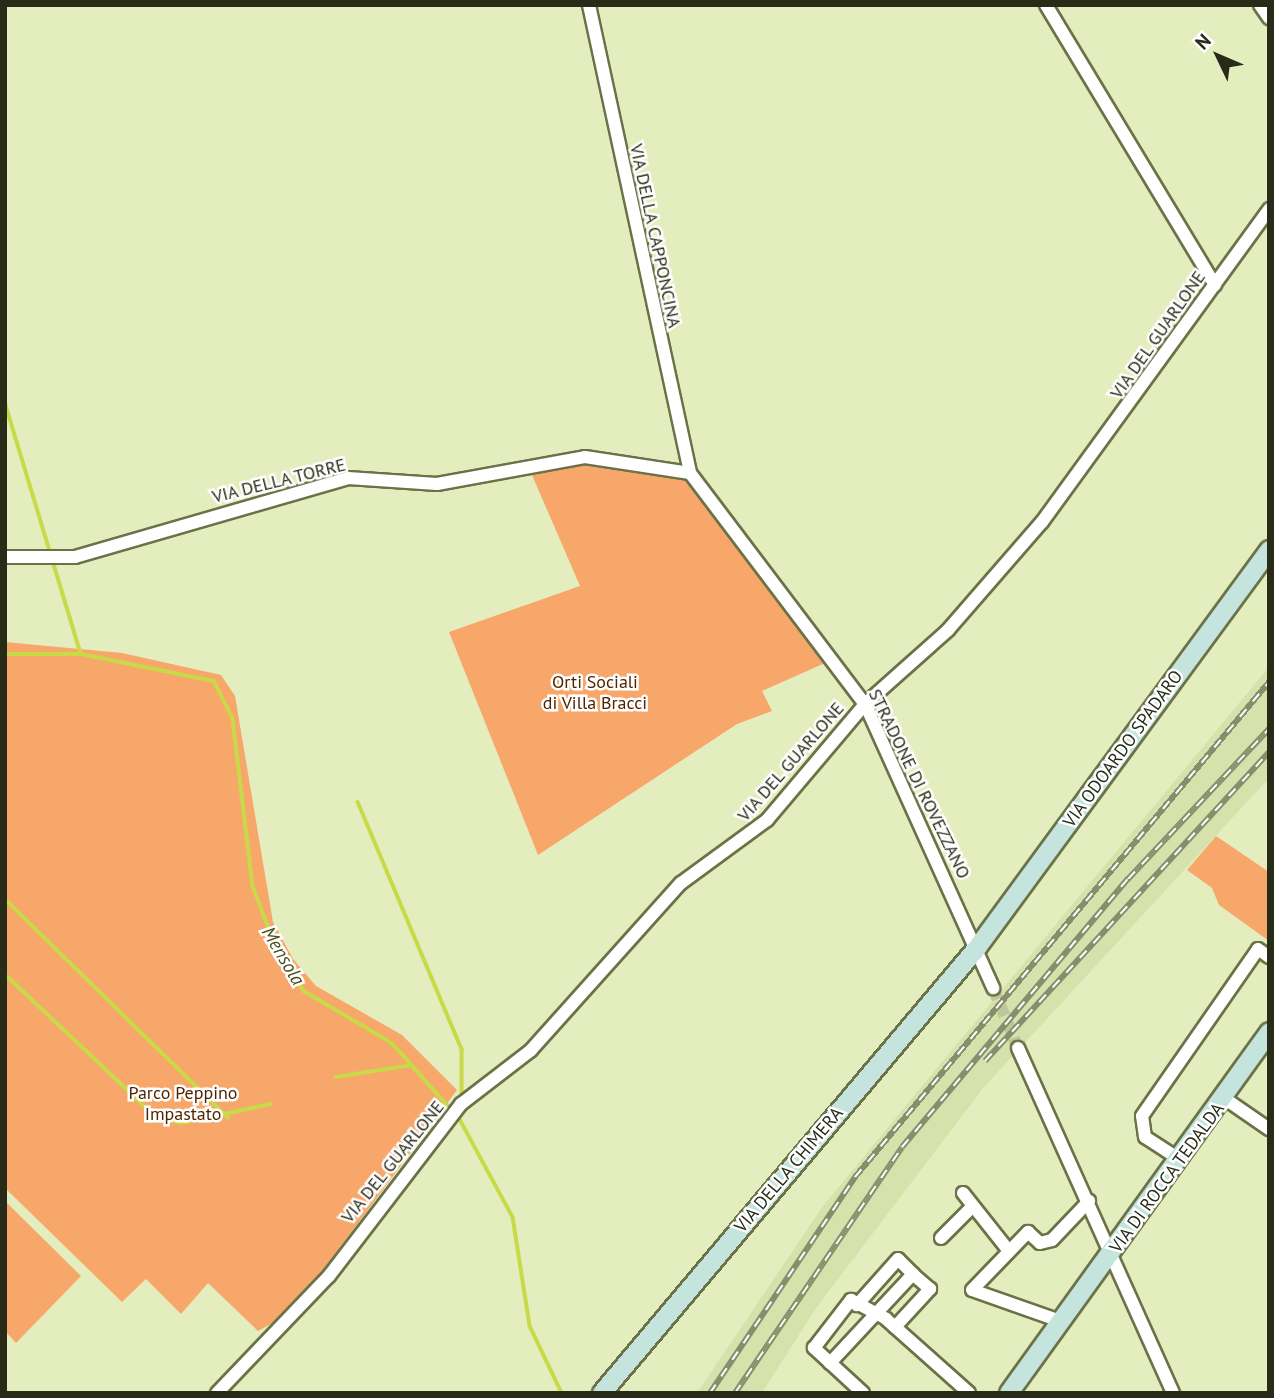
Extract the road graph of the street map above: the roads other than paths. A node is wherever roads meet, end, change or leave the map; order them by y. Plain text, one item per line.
1 (589, 5) edge
2 (1046, 5) edge
3 (1260, 5) edge
4 (1269, 18) edge
5 (1269, 209) edge
6 (1215, 285) junction
7 (690, 473) junction
8 (1269, 550) edge
9 (5, 557) edge
10 (865, 704) junction
11 (977, 948) junction
12 (1269, 957) edge
13 (993, 988) tunnel mouth
14 (1269, 1032) edge
15 (1018, 1048) tunnel mouth
16 (1224, 1098) junction
17 (1269, 1129) edge
18 (1179, 1159) junction
19 (963, 1193) dead end
20 (1089, 1201) junction
21 (971, 1208) junction
22 (941, 1238) dead end
23 (1009, 1251) junction
24 (1112, 1255) junction
25 (913, 1274) junction
26 (857, 1305) junction
27 (874, 1314) junction
28 (1063, 1322) junction
29 (895, 1327) junction
30 (830, 1363) junction
31 (217, 1393) edge
32 (602, 1393) edge
33 (863, 1393) edge
34 (969, 1393) edge
35 (1009, 1393) edge
36 (1173, 1393) edge

1 - 7 street, VIA DELLA CAPPONCINA
2 - 6 street
3 - 4 street
5 - 6 street, VIA DEL GUARLONE
6 - 10 street, VIA DEL GUARLONE
7 - 9 street, VIA DELLA TORRE
7 - 10 street, STRADONE DI ROVEZZANO
8 - 11 street, VIA ODOARDO SPADARO
10 - 11 street, STRADONE DI ROVEZZANO
10 - 31 street, VIA DEL GUARLONE
11 - 13 street, STRADONE DI ROVEZZANO
11 - 32 street, VIA DELLA CHIMERA
12 - 18 street
14 - 16 street, VIA DI ROCCA TEDALDA
15 - 20 street
16 - 17 street
16 - 18 street, VIA DI ROCCA TEDALDA
18 - 24 street, VIA DI ROCCA TEDALDA
19 - 21 street
20 - 23 street
20 - 24 street
21 - 22 street
21 - 23 street
23 - 28 street
24 - 28 street, VIA DI ROCCA TEDALDA
24 - 36 street
25 - 26 street
25 - 27 street
25 - 29 street
26 - 27 street
26 - 30 street
27 - 29 street
27 - 30 street
28 - 35 street, VIA DI ROCCA TEDALDA
29 - 34 street
30 - 33 street

